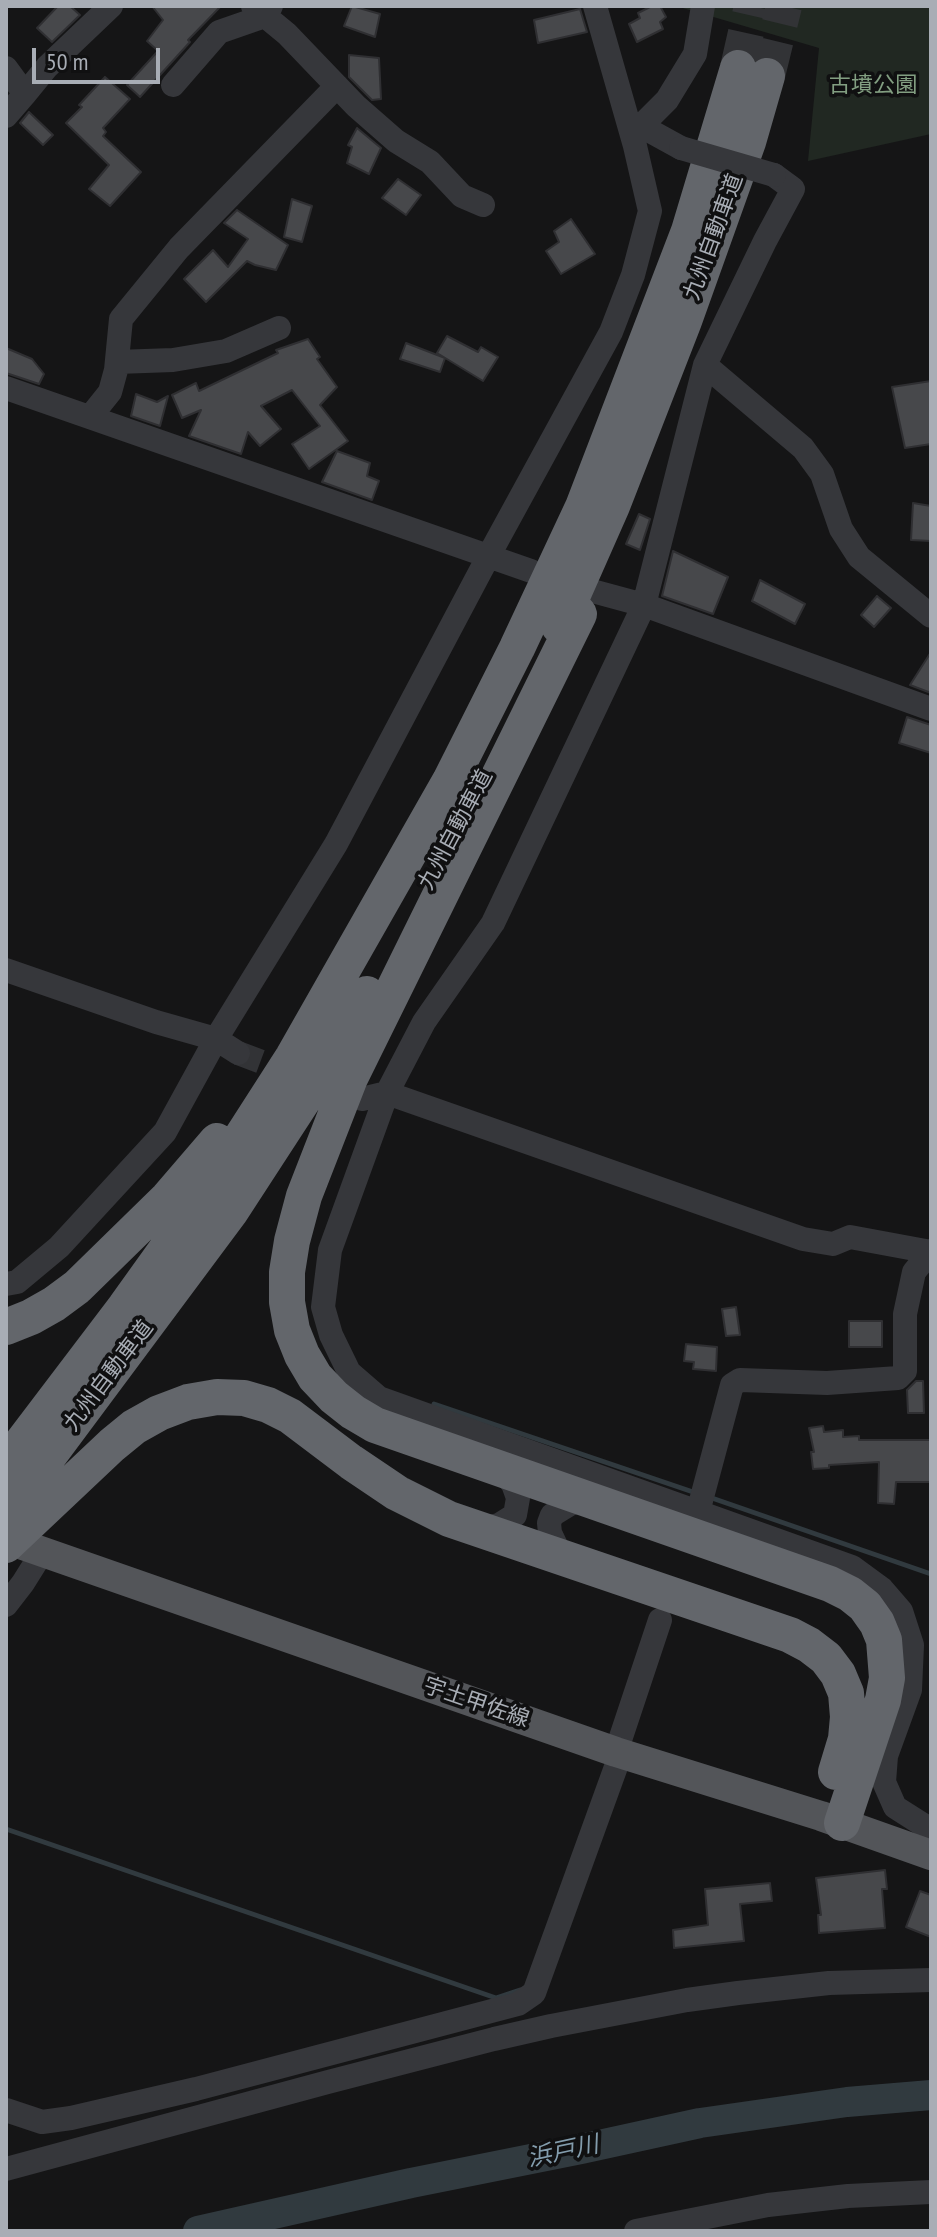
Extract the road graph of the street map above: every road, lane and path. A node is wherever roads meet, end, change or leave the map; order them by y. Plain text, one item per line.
1 (111, 6) edge
2 (595, 6) edge
3 (703, 6) edge
4 (263, 9) edge
5 (6, 68) edge
6 (173, 85) dead end
7 (337, 86) junction
8 (25, 94) junction
9 (6, 116) edge
10 (636, 130) junction
11 (483, 205) dead end
12 (279, 328) dead end
13 (117, 362) junction
14 (705, 365) junction
15 (6, 388) edge
16 (90, 417) junction
17 (488, 557) junction
18 (531, 571) dead end
19 (583, 598) junction
20 (644, 605) junction
21 (931, 616) edge
22 (931, 709) edge
23 (450, 781) junction
24 (6, 970) edge
25 (216, 1039) junction
26 (238, 1053) tunnel mouth
27 (387, 1093) junction
28 (362, 1099) dead end
29 (931, 1252) edge
30 (6, 1284) edge
31 (6, 1327) edge
32 (6, 1464) edge
33 (500, 1469) junction
34 (588, 1499) junction
35 (6, 1510) edge
36 (698, 1512) junction
37 (479, 1529) junction
38 (24, 1547) edge
39 (561, 1556) junction
40 (6, 1605) edge
41 (660, 1620) dead end
42 (619, 1752) junction
43 (832, 1819) junction
44 (931, 1830) edge
45 (931, 1855) edge
46 (931, 1980) edge
47 (6, 2110) edge
48 (6, 2169) edge
49 (931, 2192) edge
50 (636, 2231) edge

1 - 8 street
2 - 10 street
3 - 10 street
4 - 6 street
4 - 7 street
5 - 8 street
7 - 11 street
7 - 13 street
8 - 9 street
10 - 14 street, bridge
10 - 17 street
12 - 13 street
13 - 16 street
14 - 20 street
14 - 21 street
15 - 16 street
16 - 17 street
17 - 18 street
17 - 25 street
19 - 20 street
19 - 23 highway, 九州自動車道
19 - 33 highway
19 - 35 highway, 九州自動車道
20 - 22 street
20 - 27 street
23 - 31 highway
23 - 32 highway, 九州自動車道
24 - 25 street
25 - 26 street
25 - 30 street
27 - 28 street
27 - 29 street
27 - 36 street
29 - 36 street
33 - 34 highway
33 - 37 street
34 - 39 street
34 - 43 highway
36 - 44 street
37 - 38 highway
37 - 39 highway
38 - 40 street
38 - 42 main road, 宇土甲佐線
39 - 43 highway
41 - 42 street
42 - 43 main road, 宇土甲佐線
42 - 47 street
43 - 45 main road, 宇土甲佐線
46 - 48 street
49 - 50 street

